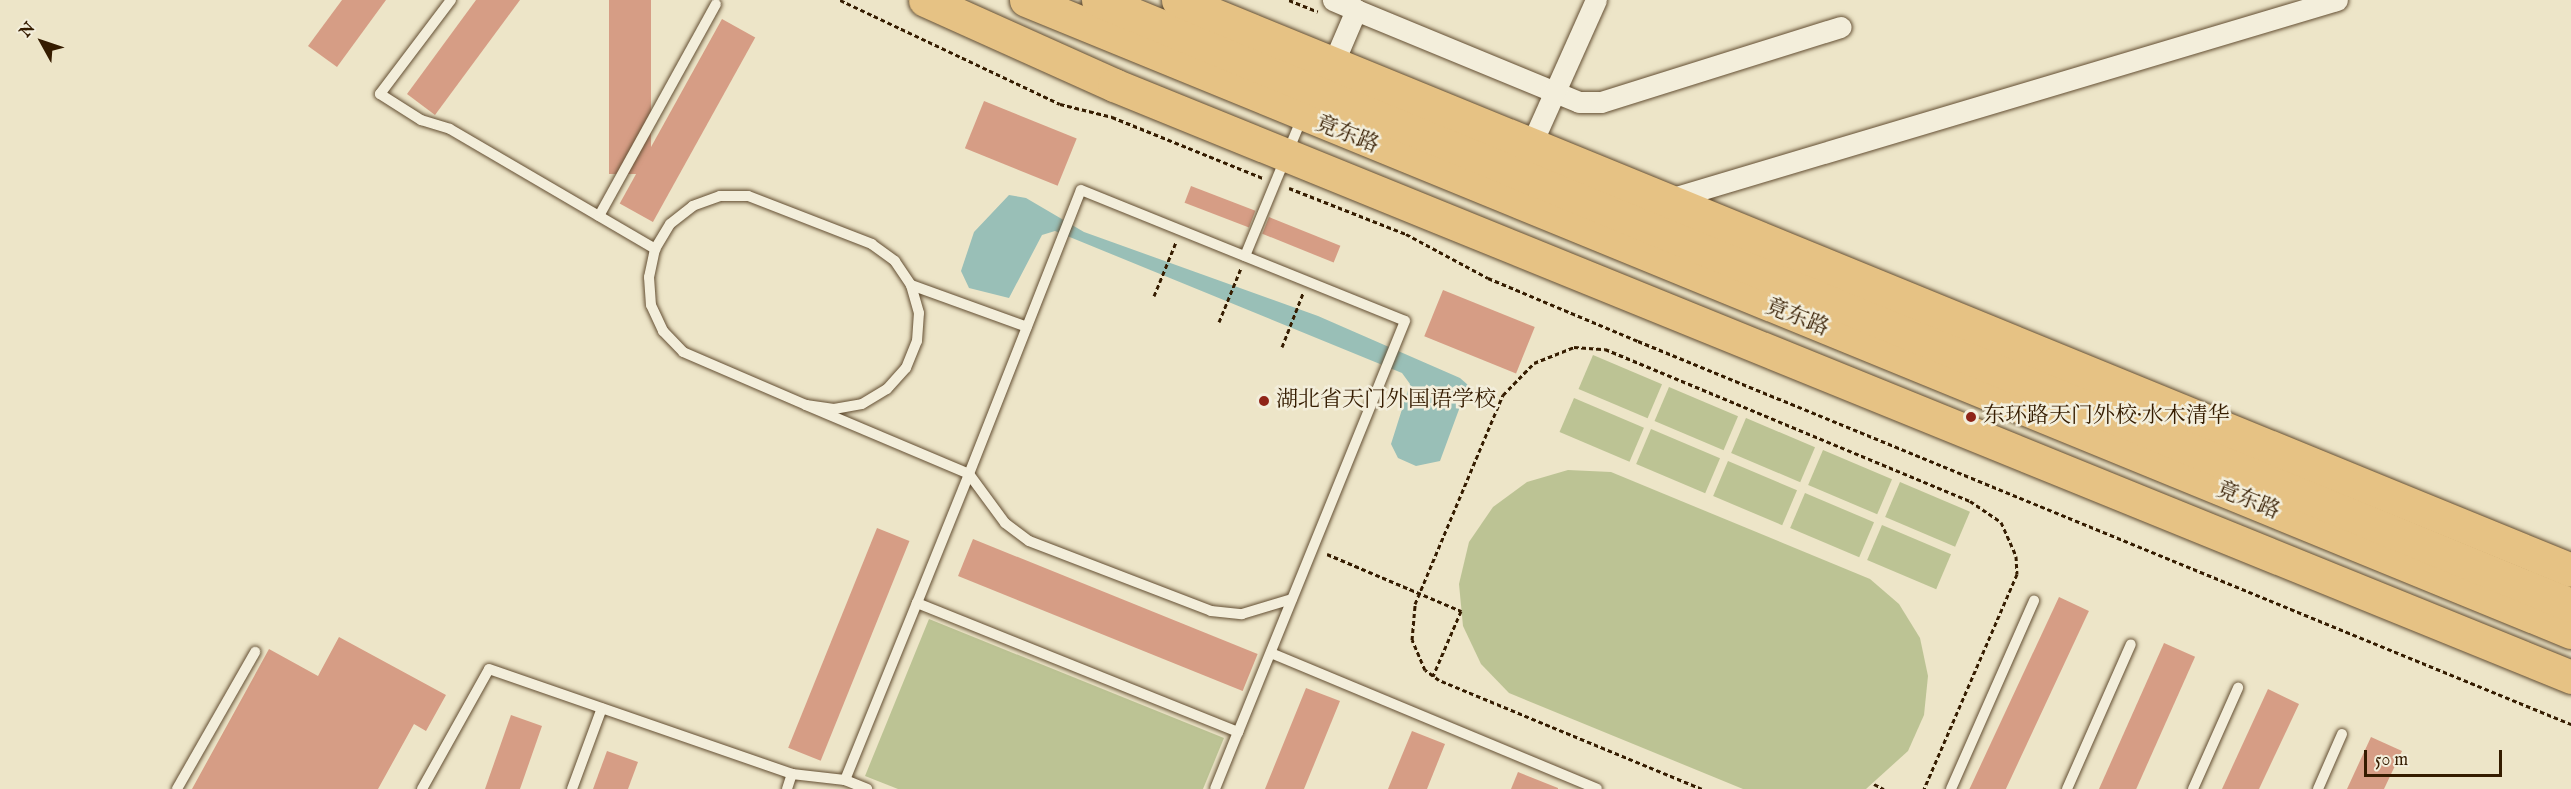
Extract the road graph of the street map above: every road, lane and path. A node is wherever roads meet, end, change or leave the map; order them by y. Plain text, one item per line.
1 (451, 0) edge
2 (840, 0) edge
3 (925, 0) edge
4 (1026, 0) edge
5 (1098, 0) edge
6 (1178, 0) edge
7 (1333, 0) edge
8 (1596, 0) edge
9 (2337, 0) edge
10 (716, 4) dead end
11 (1356, 10) junction
12 (1842, 27) dead end
13 (1334, 63) junction
14 (1557, 93) junction
15 (1312, 105) junction
16 (1531, 143) junction
17 (1288, 153) junction
18 (1519, 174) junction
19 (1275, 183) junction
20 (1672, 198) junction
21 (599, 216) junction
22 (1612, 227) junction
23 (1181, 230) junction
24 (655, 249) junction
25 (1245, 256) junction
26 (1308, 282) junction
27 (911, 285) junction
28 (1154, 296) dead end
29 (1219, 322) dead end
30 (1027, 327) junction
31 (1282, 347) dead end
32 (806, 405) junction
33 (969, 474) junction
34 (1313, 548) junction
35 (2571, 570) edge
36 (1420, 593) junction
37 (1292, 599) junction
38 (2034, 601) dead end
39 (917, 603) junction
40 (2571, 605) edge
41 (2571, 632) edge
42 (2131, 644) dead end
43 (255, 652) dead end
44 (1270, 653) junction
45 (1433, 676) junction
46 (2571, 677) edge
47 (2238, 688) dead end
48 (602, 708) junction
49 (2571, 724) edge
50 (1238, 732) junction
51 (2342, 734) dead end
52 (792, 774) junction
53 (845, 780) junction
54 (1874, 784) dead end
55 (177, 789) edge
56 (422, 789) edge
57 (572, 789) edge
58 (787, 789) edge
59 (867, 789) edge
60 (1215, 789) edge
61 (1597, 789) edge
62 (1702, 789) edge
63 (1884, 789) edge
64 (1924, 789) edge
65 (1951, 789) edge
66 (2067, 789) edge
67 (2193, 789) edge
68 (2318, 789) edge

1 - 21 lane
2 - 19 path
3 - 17 main road
4 - 15 main road, 竟东路
5 - 15 main road, 竟东路
6 - 13 main road
7 - 11 street
8 - 14 street
9 - 20 street
10 - 21 lane
11 - 13 street
11 - 14 street
12 - 14 street
13 - 15 street
13 - 16 main road
14 - 16 street
15 - 17 lane
15 - 18 main road, 竟东路
15 - 22 main road, 竟东路
16 - 18 street
16 - 20 main road
17 - 19 lane
17 - 46 main road
18 - 22 main road, 竟东路
19 - 25 lane
19 - 49 path
20 - 22 street
20 - 35 main road
21 - 24 lane
22 - 40 main road, 竟东路
22 - 41 main road, 竟东路
23 - 25 lane
23 - 28 path
23 - 30 lane
24 - 27 lane
24 - 32 lane
25 - 26 lane
25 - 29 path
26 - 31 path
26 - 34 lane
27 - 30 lane
27 - 32 lane
30 - 33 lane
32 - 33 lane
33 - 37 lane
33 - 39 lane
34 - 36 path
34 - 37 lane
36 - 45 path
36 - 45 path
36 - 64 path
37 - 44 lane
38 - 65 lane
39 - 50 lane
39 - 53 lane
42 - 66 lane
43 - 55 lane
44 - 50 lane
44 - 61 lane
45 - 62 path
47 - 67 lane
48 - 52 lane
48 - 56 lane
48 - 57 lane
50 - 60 lane
51 - 68 lane
52 - 53 lane
52 - 58 lane
53 - 59 lane
54 - 63 path

